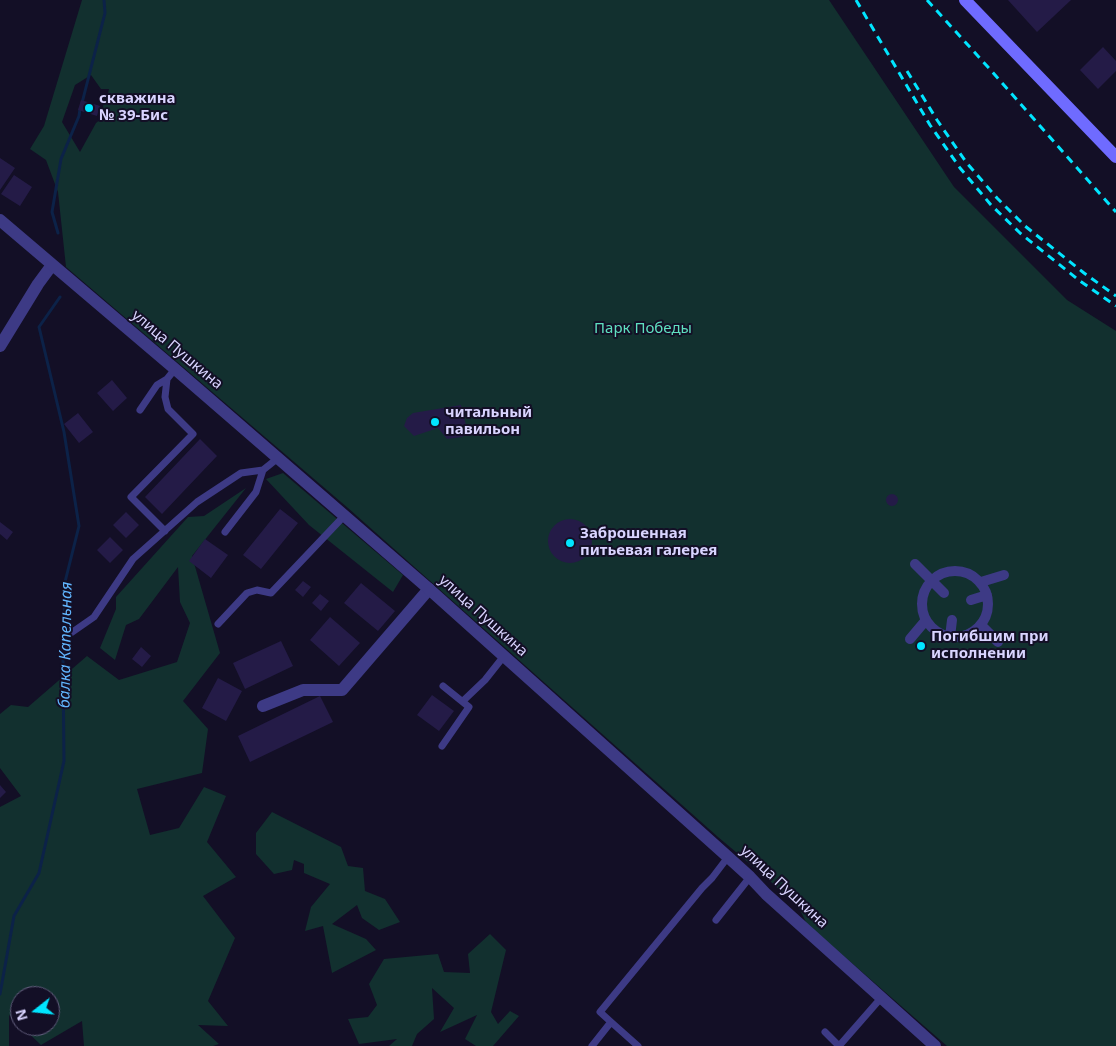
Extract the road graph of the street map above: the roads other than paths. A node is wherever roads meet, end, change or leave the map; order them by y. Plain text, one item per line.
1 (964, 0) edge
2 (1116, 157) edge
3 (0, 220) edge
4 (53, 266) junction
5 (0, 346) edge
6 (171, 374) junction
7 (140, 410) dead end
8 (278, 458) junction
9 (263, 470) junction
10 (345, 515) junction
11 (166, 531) junction
12 (225, 532) dead end
13 (915, 564) dead end
14 (1004, 575) dead end
15 (932, 580) junction
16 (980, 582) junction
17 (429, 589) junction
18 (944, 593) dead end
19 (987, 595) junction
20 (971, 600) dead end
21 (926, 620) junction
22 (952, 620) dead end
23 (218, 624) dead end
24 (981, 626) junction
25 (71, 633) dead end
26 (950, 637) junction
27 (910, 639) dead end
28 (998, 642) dead end
29 (504, 656) junction
30 (443, 686) dead end
31 (463, 701) junction
32 (263, 706) dead end
33 (442, 746) dead end
34 (728, 857) junction
35 (750, 877) junction
36 (716, 920) dead end
37 (881, 998) junction
38 (611, 1022) junction
39 (825, 1032) dead end
40 (592, 1046) edge
41 (638, 1046) edge
42 (935, 1046) edge

1 - 2 main road
3 - 4 street, улица Пушкина
4 - 5 street
4 - 6 street, улица Пушкина
6 - 7 lane
6 - 8 street, улица Пушкина
6 - 11 lane
8 - 9 lane
8 - 10 street, улица Пушкина
9 - 11 lane
9 - 12 lane
10 - 17 street, улица Пушкина
10 - 23 lane
11 - 25 lane
13 - 15 street
14 - 16 street
15 - 16 street
15 - 18 street
15 - 21 street
16 - 19 street
17 - 29 street, улица Пушкина
17 - 32 street
19 - 20 street
19 - 24 street
21 - 26 street
21 - 27 street
22 - 26 street
24 - 26 street
24 - 28 street
29 - 31 lane
29 - 34 street, улица Пушкина
30 - 31 lane
31 - 33 lane
34 - 35 street, улица Пушкина
34 - 38 lane
35 - 36 lane
35 - 37 street, улица Пушкина
37 - 39 lane
37 - 42 street, улица Пушкина
38 - 40 lane
38 - 41 lane

